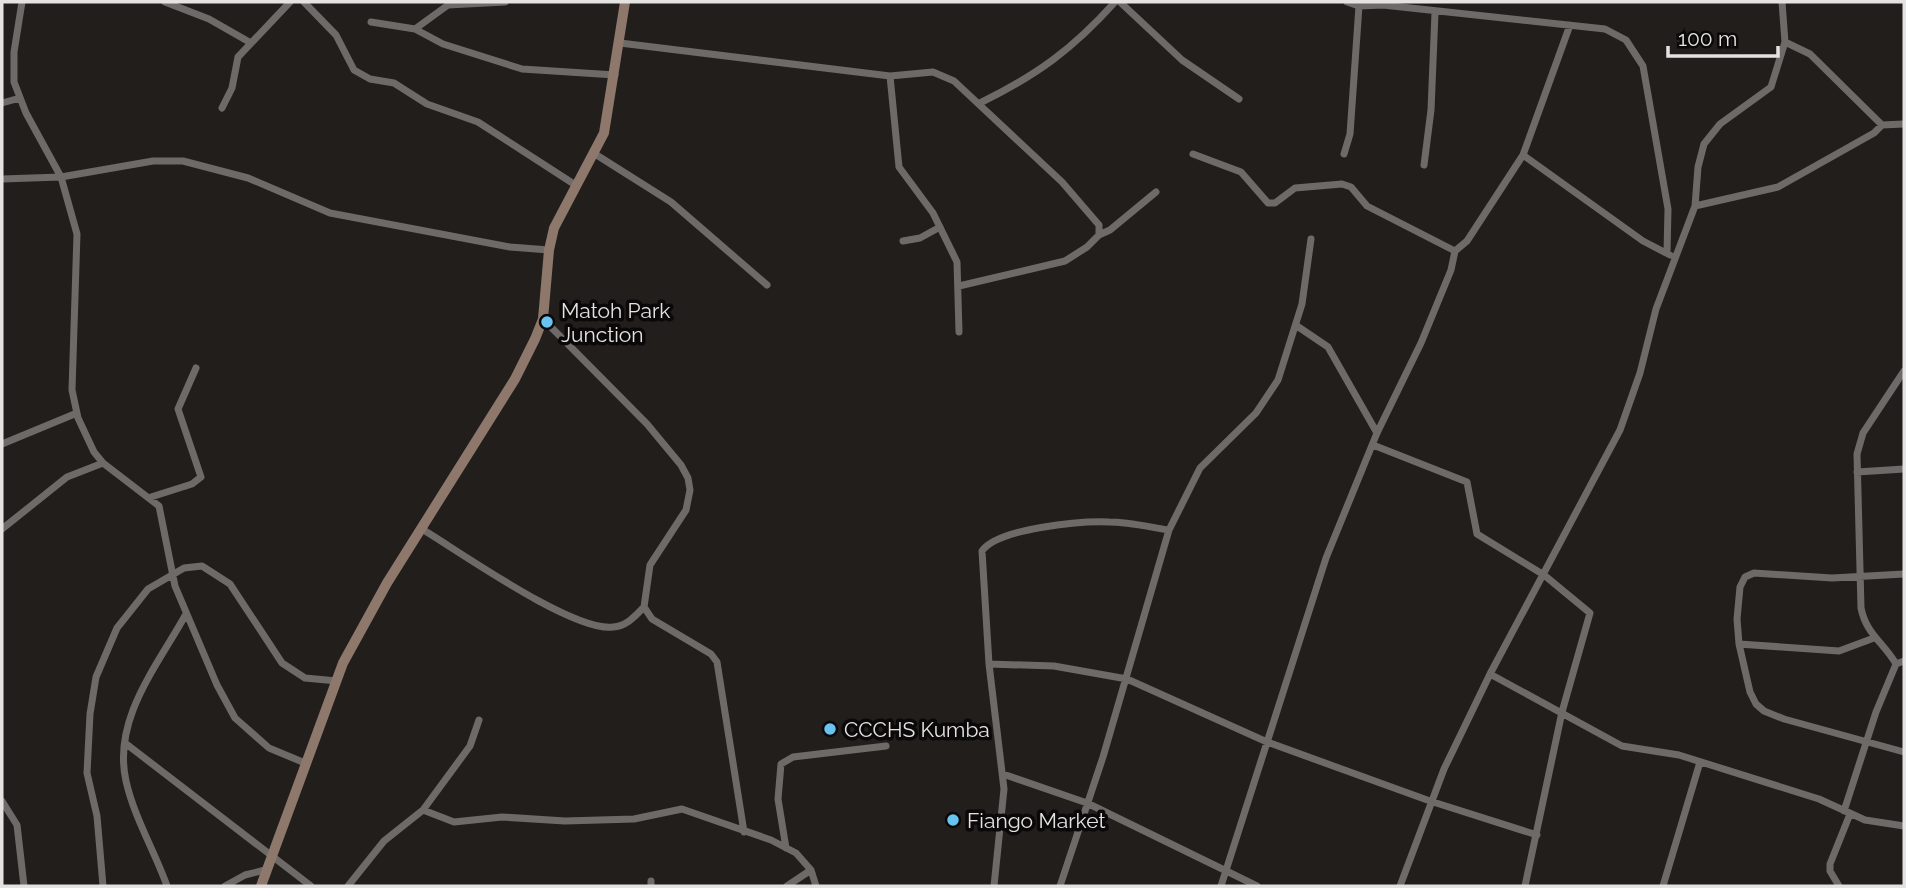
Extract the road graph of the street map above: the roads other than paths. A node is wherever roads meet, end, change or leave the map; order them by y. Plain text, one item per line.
1 (22, 2) edge
2 (165, 2) edge
3 (290, 2) edge
4 (304, 2) edge
5 (505, 2) edge
6 (625, 2) edge
7 (1115, 2) edge
8 (1120, 2) edge
9 (1347, 2) edge
10 (1782, 2) edge
11 (1359, 6) junction
12 (1435, 13) junction
13 (371, 22) dead end
14 (1570, 25) junction
15 (415, 29) junction
16 (1785, 42) junction
17 (251, 43) junction
18 (620, 43) junction
19 (614, 75) junction
20 (890, 76) junction
21 (20, 98) junction
22 (1239, 99) dead end
23 (2, 103) edge
24 (980, 103) junction
25 (222, 108) dead end
26 (1904, 124) edge
27 (1882, 125) junction
28 (1193, 154) dead end
29 (1344, 154) dead end
30 (595, 155) junction
31 (1523, 155) junction
32 (1424, 165) dead end
33 (61, 177) junction
34 (2, 179) edge
35 (577, 186) junction
36 (1156, 192) dead end
37 (1695, 206) junction
38 (940, 227) junction
39 (1099, 235) junction
40 (1311, 239) dead end
41 (903, 241) dead end
42 (549, 250) junction
43 (1455, 251) junction
44 (1667, 253) junction
45 (1675, 257) junction
46 (767, 285) dead end
47 (959, 286) junction
48 (543, 319) junction
49 (1297, 326) junction
50 (959, 332) dead end
51 (196, 368) dead end
52 (1904, 371) edge
53 (77, 413) junction
54 (1377, 433) junction
55 (2, 444) edge
56 (1373, 445) junction
57 (103, 463) junction
58 (1904, 469) edge
59 (1857, 472) junction
60 (151, 498) junction
61 (422, 528) junction
62 (2, 529) edge
63 (1169, 530) junction
64 (171, 574) junction
65 (1904, 574) edge
66 (1544, 575) junction
67 (1861, 575) junction
68 (644, 607) junction
69 (186, 614) junction
70 (1874, 638) junction
71 (1739, 644) junction
72 (1900, 663) edge
73 (989, 664) junction
74 (1490, 674) junction
75 (1127, 679) junction
76 (337, 681) junction
77 (1562, 712) junction
78 (479, 720) dead end
79 (1267, 742) junction
80 (1866, 742) junction
81 (125, 743) junction
82 (886, 746) dead end
83 (1904, 752) edge
84 (1700, 762) junction
85 (305, 763) junction
86 (1003, 774) junction
87 (2, 801) edge
88 (1430, 801) junction
89 (1087, 803) junction
90 (423, 810) junction
91 (1847, 813) junction
92 (1904, 826) edge
93 (744, 832) junction
94 (1537, 835) junction
95 (786, 848) junction
96 (269, 857) junction
97 (265, 870) junction
98 (811, 870) junction
99 (1225, 873) junction
100 (24, 886) edge
101 (103, 886) edge
102 (167, 886) edge
103 (225, 886) edge
104 (261, 886) edge
105 (311, 886) edge
106 (348, 886) edge
107 (787, 886) edge
108 (816, 886) edge
109 (994, 886) edge
110 (1060, 886) edge
111 (1221, 886) edge
112 (1257, 886) edge
113 (1400, 886) edge
114 (1525, 886) edge
115 (1663, 886) edge
116 (1839, 886) edge

1 - 21 street
2 - 17 street
3 - 17 street
4 - 35 street
5 - 15 street
6 - 18 main road
7 - 24 street
8 - 22 street
9 - 11 street
10 - 16 street
11 - 12 street
11 - 29 street
12 - 14 street
12 - 32 street
13 - 15 street
14 - 31 street
14 - 44 street
15 - 19 street
16 - 27 street
16 - 37 street
17 - 25 street
18 - 19 main road
18 - 20 street
19 - 30 main road
20 - 24 street
20 - 38 street
21 - 23 street
21 - 33 street
24 - 39 street
26 - 27 street
27 - 37 street
28 - 43 street
30 - 35 main road
30 - 46 street
31 - 43 street
31 - 44 street
33 - 34 street
33 - 42 street
33 - 53 street
35 - 42 main road
36 - 39 street
37 - 45 street
38 - 41 street
38 - 47 street
39 - 47 street
40 - 49 street
42 - 48 main road
43 - 54 street
44 - 45 street
45 - 66 street
47 - 50 street
48 - 61 main road
48 - 68 street
49 - 54 street
49 - 63 street
51 - 60 street
52 - 59 street
53 - 55 street
53 - 57 street
54 - 56 street
56 - 66 street
56 - 79 street
57 - 60 street
57 - 62 street
58 - 59 street
59 - 67 street
60 - 64 street
61 - 68 street
61 - 76 main road
63 - 73 street
63 - 75 street
64 - 69 street
64 - 76 street
64 - 101 street
65 - 67 street
66 - 74 street
66 - 77 street
67 - 70 street
67 - 71 street
68 - 93 street
69 - 81 street
69 - 85 street
70 - 71 street
70 - 72 street
71 - 80 street
72 - 80 street
73 - 75 street
73 - 86 street
74 - 77 street
74 - 88 street
75 - 79 street
75 - 89 street
76 - 85 main road
77 - 84 street
77 - 94 street
78 - 90 street
79 - 88 street
79 - 99 street
80 - 83 street
80 - 91 street
81 - 96 street
81 - 102 street
82 - 95 street
84 - 91 street
84 - 115 street
85 - 96 main road
86 - 89 street
86 - 109 street
87 - 100 street
88 - 94 street
88 - 113 street
89 - 99 street
89 - 110 street
90 - 93 street
90 - 106 street
91 - 92 street
91 - 116 street
93 - 95 street
94 - 114 street
95 - 98 street
96 - 97 main road
96 - 105 street
97 - 103 street
97 - 104 main road
98 - 107 street
98 - 108 street
99 - 111 street
99 - 112 street

